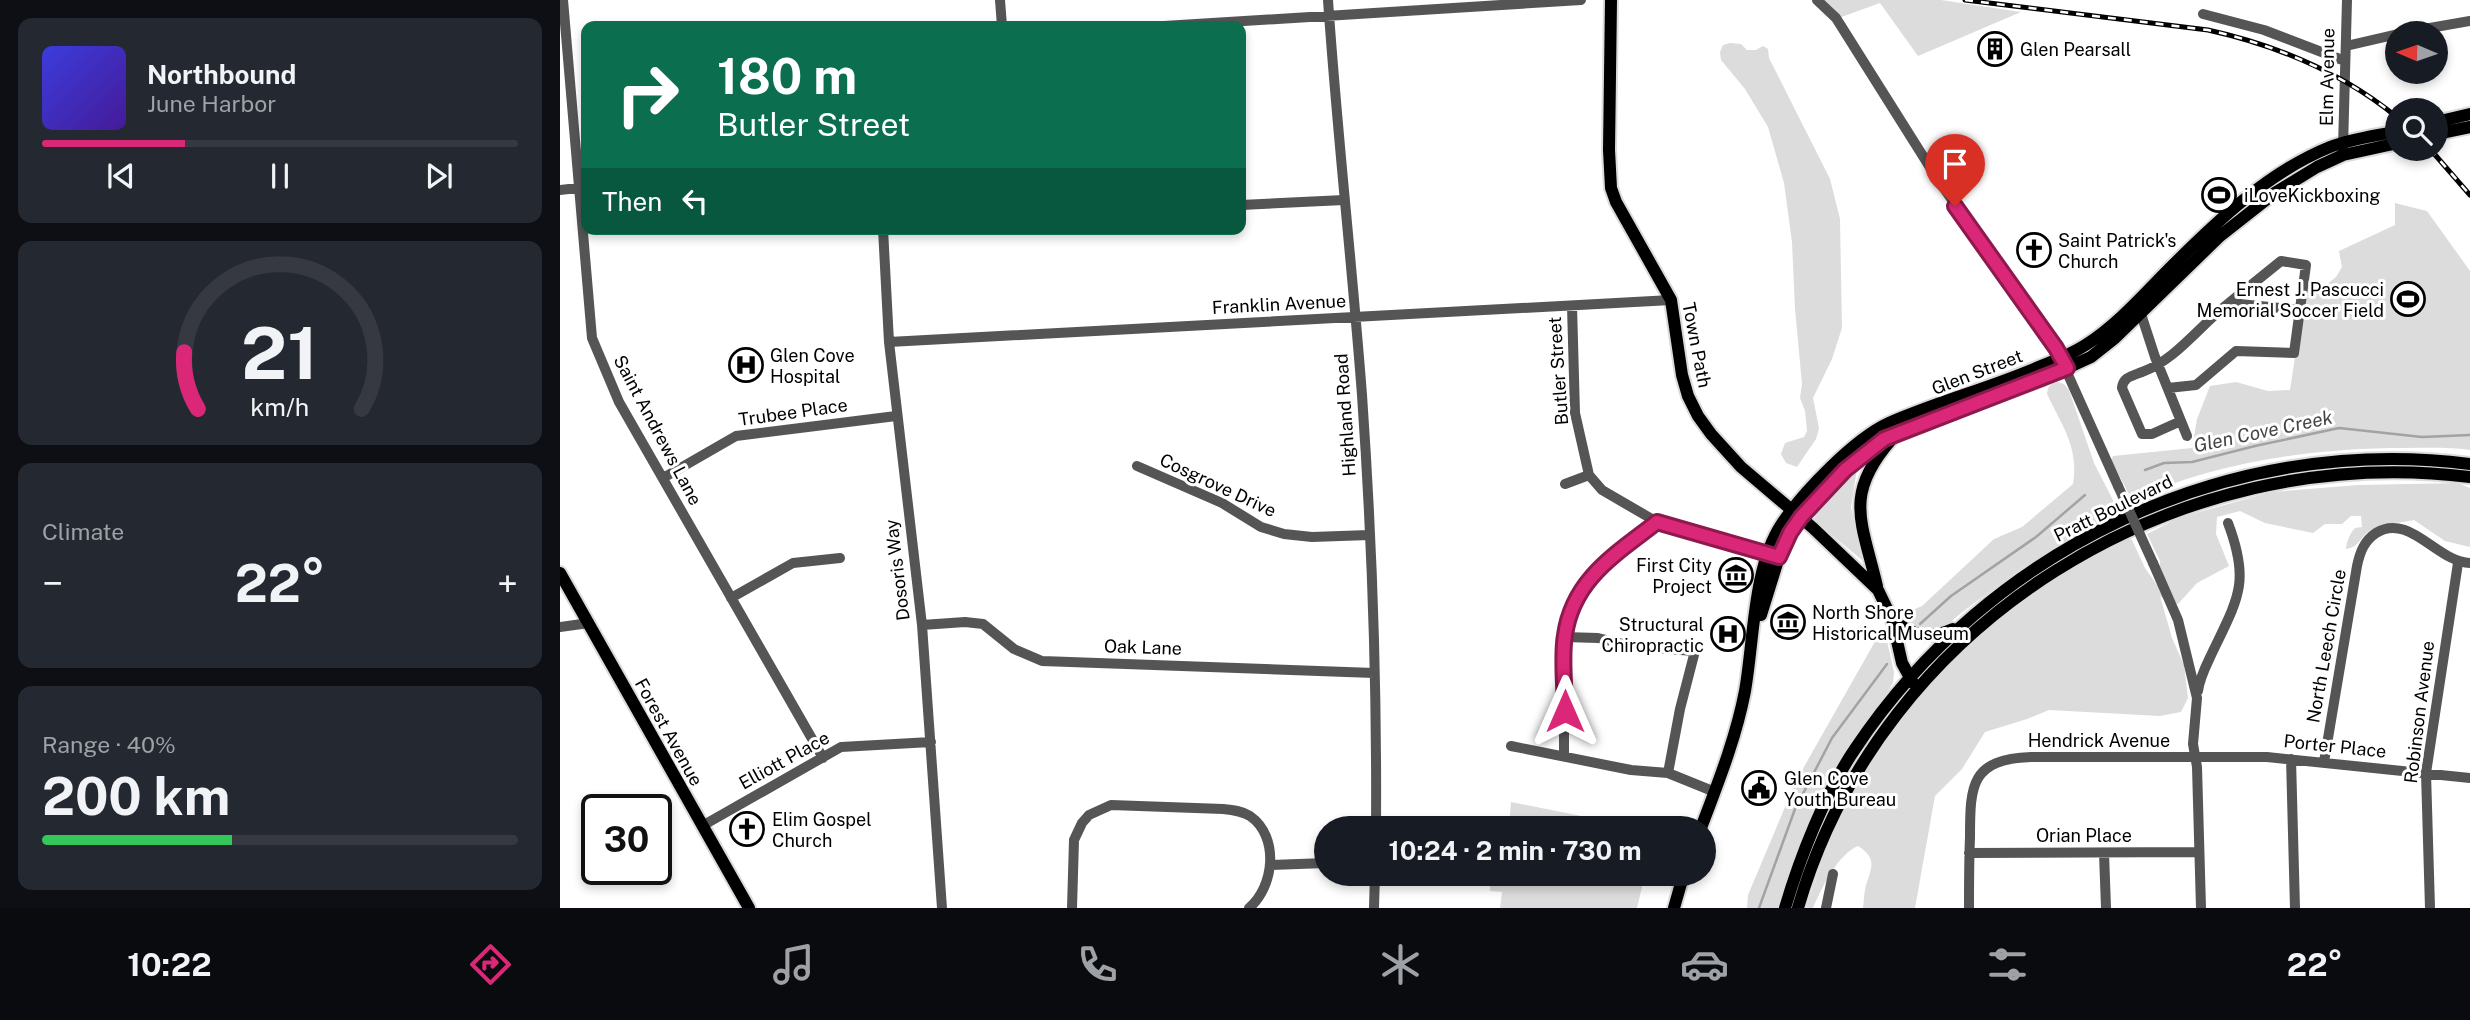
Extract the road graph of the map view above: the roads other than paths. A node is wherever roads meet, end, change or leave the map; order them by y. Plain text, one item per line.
1 (563, 0) edge
2 (1000, 0) edge
3 (1328, 0) edge
4 (1581, 0) edge
5 (1611, 0) edge
6 (1817, 0) edge
7 (2347, 0) edge
8 (2203, 14) dead end
9 (1329, 15) junction
10 (1002, 21) edge
11 (1239, 21) edge
12 (2470, 21) edge
13 (2448, 25) edge
14 (2385, 37) edge
15 (2346, 46) junction
16 (2345, 61) junction
17 (2470, 114) edge
18 (2448, 119) edge
19 (2470, 127) edge
20 (2448, 132) edge
21 (2385, 135) edge
22 (2385, 144) edge
23 (2343, 149) junction
24 (581, 177) edge
25 (581, 187) edge
26 (560, 190) edge
27 (1343, 200) junction
28 (1246, 205) edge
29 (585, 235) edge
30 (883, 235) edge
31 (1671, 300) junction
32 (2229, 303) junction
33 (1572, 306) junction
34 (2137, 309) junction
35 (2300, 310) junction
36 (1355, 317) junction
37 (888, 342) junction
38 (2064, 363) junction
39 (2159, 366) junction
40 (2168, 388) junction
41 (1932, 414) junction
42 (896, 416) junction
43 (2181, 421) junction
44 (1894, 435) junction
45 (2187, 436) dead end
46 (1866, 445) junction
47 (2470, 464) edge
48 (1137, 466) dead end
49 (1868, 473) junction
50 (1589, 475) junction
51 (2470, 477) edge
52 (663, 478) junction
53 (1565, 484) dead end
54 (1796, 514) junction
55 (1657, 522) junction
56 (2228, 523) dead end
57 (1369, 536) junction
58 (1773, 556) junction
59 (840, 558) dead end
60 (2464, 563) edge
61 (560, 573) edge
62 (1878, 590) junction
63 (731, 598) junction
64 (1892, 618) junction
65 (589, 623) junction
66 (1963, 624) junction
67 (922, 625) junction
68 (560, 626) edge
69 (1564, 637) junction
70 (1374, 673) junction
71 (1910, 677) junction
72 (1916, 689) junction
73 (2197, 698) junction
74 (930, 742) junction
75 (1511, 746) dead end
76 (1564, 756) junction
77 (2196, 757) junction
78 (823, 758) junction
79 (2291, 758) junction
80 (2325, 762) junction
81 (1668, 773) junction
82 (2426, 773) junction
83 (2470, 778) edge
84 (1715, 792) junction
85 (1376, 816) edge
86 (1706, 816) edge
87 (702, 826) junction
88 (2199, 852) junction
89 (1969, 853) junction
90 (2104, 853) junction
91 (1314, 863) edge
92 (1271, 865) junction
93 (1833, 874) dead end
94 (1375, 886) edge
95 (1680, 886) edge
96 (748, 908) edge
97 (942, 908) edge
98 (1072, 908) edge
99 (1249, 908) edge
100 (1374, 908) edge
101 (1674, 908) edge
102 (1785, 908) edge
103 (1798, 908) edge
104 (1826, 908) edge
105 (1969, 908) edge
106 (2106, 908) edge
107 (2201, 908) edge
108 (2295, 908) edge
109 (2430, 908) edge

1 - 24 street, Saint Andrews Lane
2 - 10 street
3 - 9 street, Highland Road
4 - 9 street
5 - 31 main road, Town Path
6 - 38 street, Hendrick Avenue
7 - 15 street, Elm Avenue
8 - 16 street
9 - 11 street
9 - 27 street, Highland Road
12 - 13 street
14 - 15 street
15 - 16 street, Elm Avenue
16 - 23 street, Elm Avenue
17 - 18 main road
19 - 20 main road
21 - 23 main road
22 - 23 main road
23 - 34 main road, Glen Street
25 - 26 street
27 - 28 street
27 - 36 street, Highland Road
29 - 52 street, Saint Andrews Lane
30 - 37 street, Dosoris Way
31 - 33 street, Franklin Avenue
31 - 54 main road, Town Path
32 - 35 street
32 - 35 street
32 - 39 street
33 - 36 street, Franklin Avenue
33 - 50 street, Butler Street
34 - 38 main road, Glen Street
34 - 39 street
35 - 40 street
36 - 37 street, Franklin Avenue
36 - 57 street, Highland Road
37 - 42 street, Dosoris Way
38 - 41 main road, Glen Street
38 - 73 street, Hendrick Avenue, bridge
39 - 40 street
39 - 43 street
40 - 43 street
41 - 44 main road, Glen Street
41 - 46 main road, Glen Street
42 - 52 street, Trubee Place
42 - 67 street, Dosoris Way
43 - 45 street
44 - 46 main road, Glen Street
44 - 49 main road, Town Path
46 - 49 main road
46 - 54 main road, Glen Street
47 - 66 main road, Pratt Boulevard
48 - 57 street, Cosgrove Drive
49 - 62 main road, Town Path
50 - 53 street
50 - 55 street
51 - 72 main road, Pratt Boulevard
52 - 63 street, Saint Andrews Lane
54 - 58 main road, Glen Street
54 - 62 main road, Town Path
55 - 58 street
55 - 69 street
56 - 73 street
57 - 70 street, Highland Road
58 - 84 main road, Glen Street
59 - 63 street
60 - 80 street, North Leech Circle
60 - 82 street, Robinson Avenue
61 - 65 main road, Forest Avenue
62 - 64 main road, Town Path
63 - 78 street, Saint Andrews Lane
64 - 66 main road
64 - 71 main road, Town Path
65 - 68 street
65 - 87 main road, Forest Avenue
66 - 71 main road, Pratt Boulevard
67 - 70 street, Oak Lane
67 - 74 street, Dosoris Way
69 - 76 street
69 - 81 street
70 - 85 street, Highland Road
71 - 72 main road, Town Path
71 - 102 main road, Pratt Boulevard
72 - 103 main road, Pratt Boulevard
73 - 77 street, Hendrick Avenue
74 - 78 street, Elliott Place
74 - 97 street, Dosoris Way
75 - 76 street
76 - 81 street
77 - 79 street, Porter Place
77 - 88 street
77 - 89 street, Hendrick Avenue
78 - 87 street, Elliott Place
79 - 80 street, Porter Place
79 - 108 street
80 - 82 street, Porter Place
81 - 84 street
82 - 83 street, Porter Place
82 - 109 street, Robinson Avenue
84 - 86 main road, Glen Street
87 - 96 main road, Forest Avenue
88 - 90 street, Orian Place
88 - 107 street
89 - 90 street, Orian Place
89 - 105 street, Hendrick Avenue
90 - 106 street
91 - 92 street
92 - 98 street
92 - 99 street
93 - 104 street
94 - 100 street
95 - 101 main road

